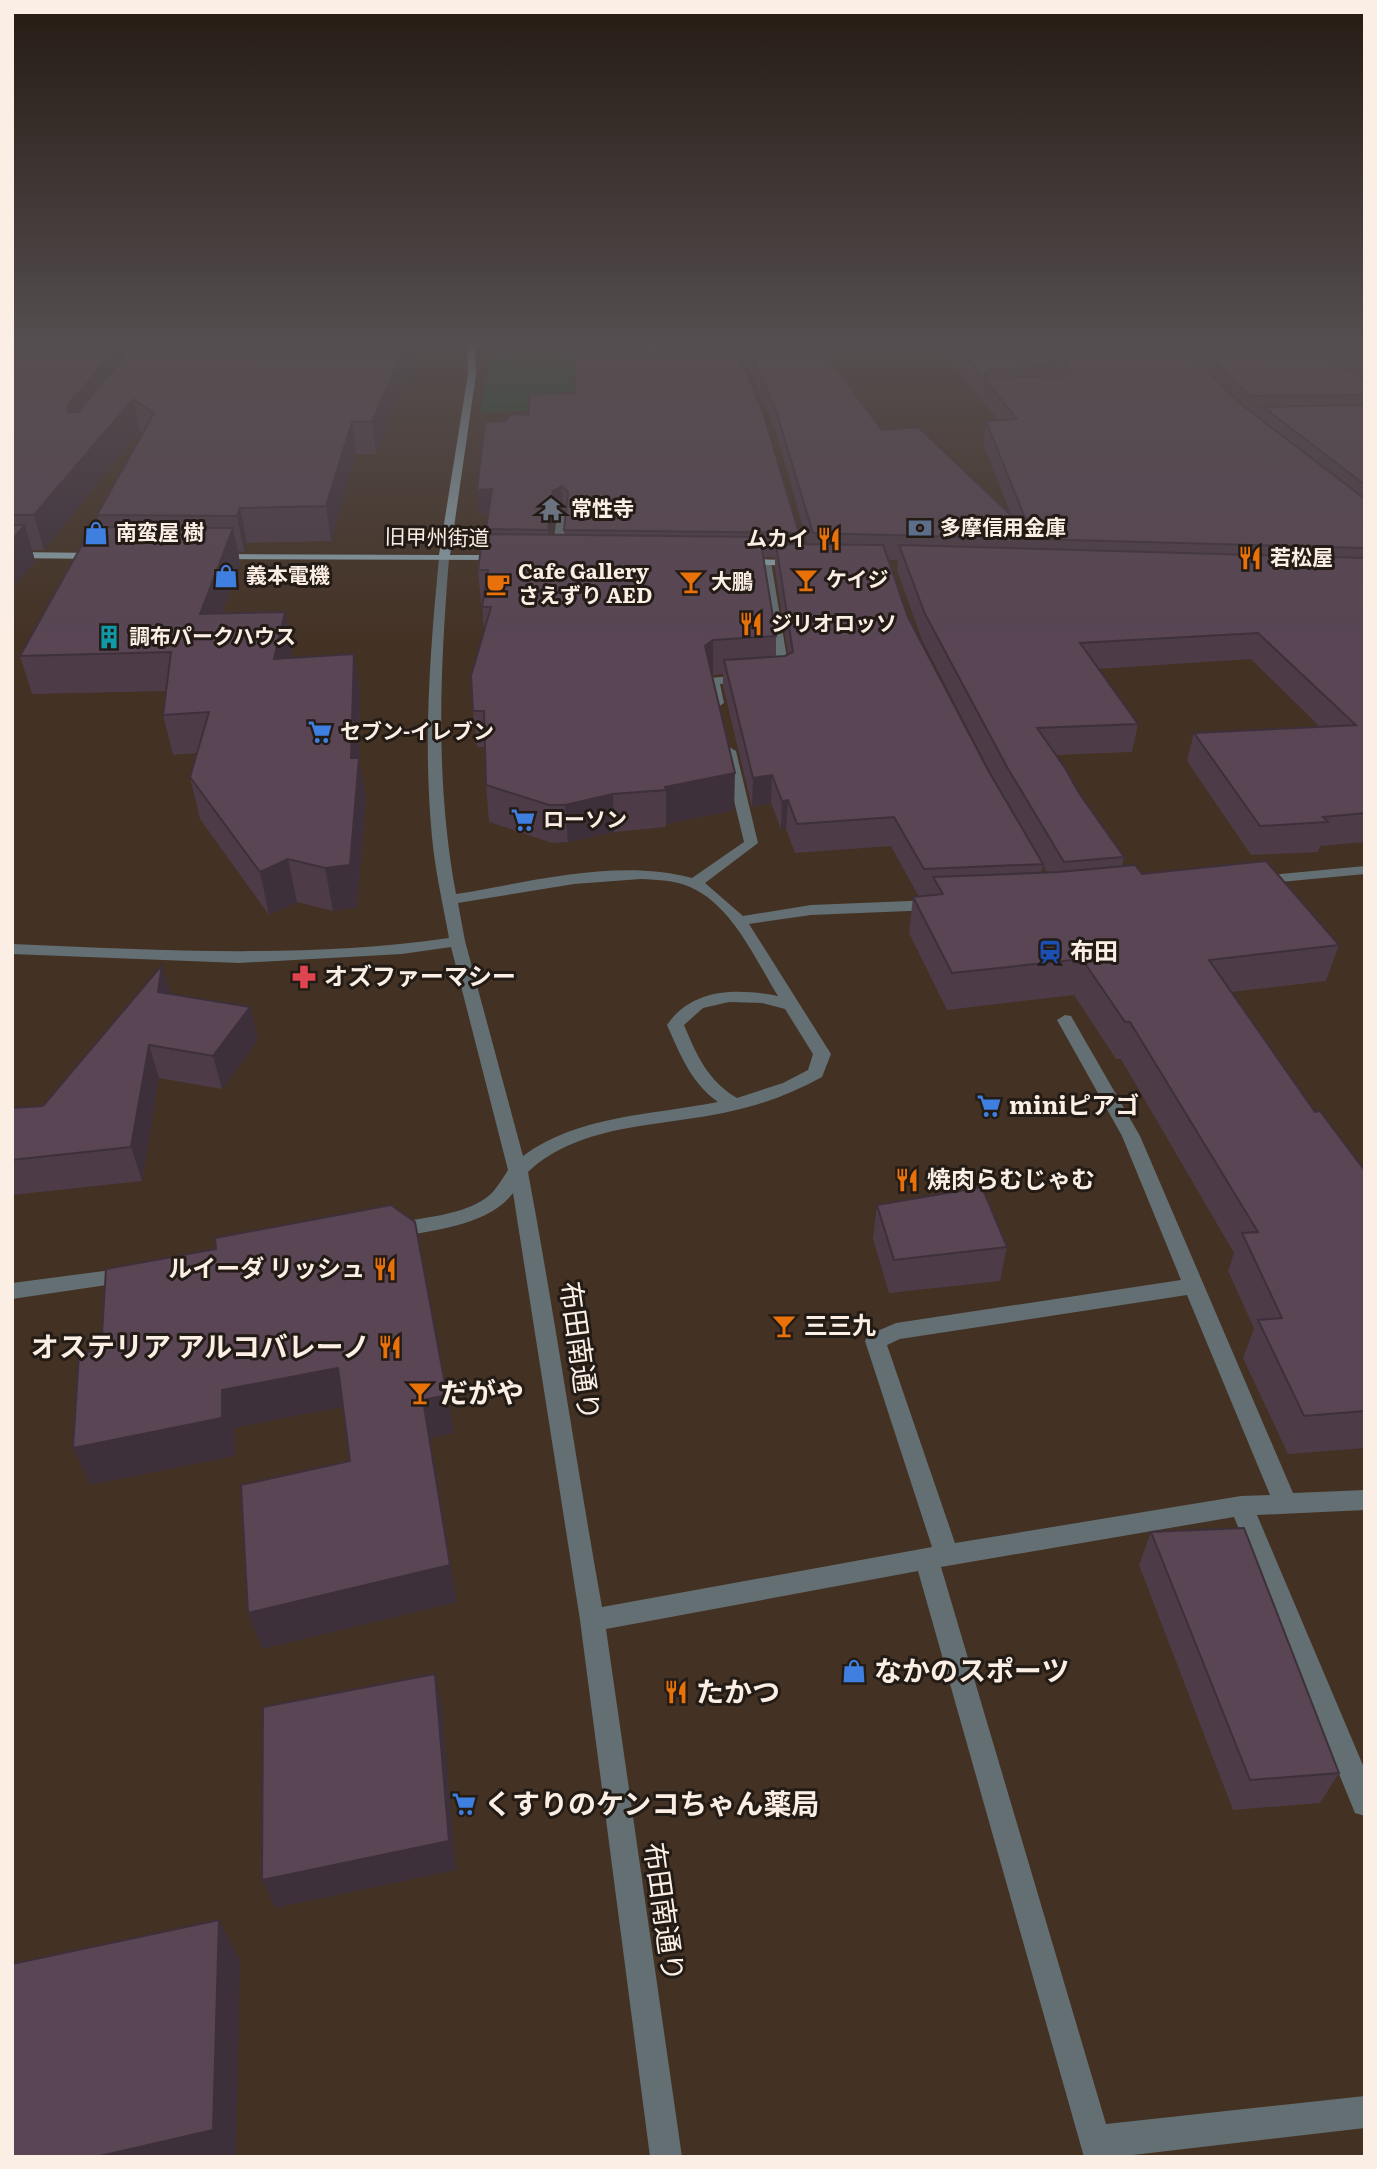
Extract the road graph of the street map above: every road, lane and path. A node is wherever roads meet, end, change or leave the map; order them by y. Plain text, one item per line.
1 (461, 444) edge
2 (562, 515) edge
3 (12, 555) edge
4 (117, 556) edge
5 (206, 557) edge
6 (444, 558) junction
7 (510, 559) edge
8 (551, 559) joint
9 (570, 559) edge
10 (806, 559) edge
11 (731, 562) edge
12 (766, 562) junction
13 (1365, 870) edge
14 (1242, 882) edge
15 (695, 883) junction
16 (449, 900) junction
17 (945, 905) edge
18 (739, 921) junction
19 (457, 941) junction
20 (12, 948) edge
21 (791, 1005) junction
22 (1065, 1020) dead end
23 (734, 1104) junction
24 (519, 1171) junction
25 (374, 1235) edge
26 (144, 1274) edge
27 (1194, 1286) junction
28 (12, 1291) edge
29 (1365, 1500) edge
30 (1285, 1503) junction
31 (1241, 1506) junction
32 (937, 1558) junction
33 (592, 1620) junction
34 (1365, 1803) edge
35 (1365, 2112) edge
36 (1098, 2149) edge
37 (667, 2157) edge

1 - 6 main road
2 - 8 street
3 - 4 main road
5 - 6 main road, 旧甲州街道
6 - 7 main road, 旧甲州街道
6 - 16 street, 布田南通り
8 - 9 main road
10 - 12 main road
11 - 12 main road
12 - 15 street
13 - 14 street
15 - 16 street
15 - 18 street
16 - 19 street, 布田南通り
17 - 18 street
18 - 21 street
19 - 20 street
19 - 24 street, 布田南通り
21 - 23 street
21 - 23 street
22 - 27 street
23 - 24 street
24 - 25 street
24 - 33 street, 布田南通り
26 - 28 street
27 - 30 street
27 - 32 street
29 - 30 street
30 - 31 street
31 - 32 street
31 - 34 street
32 - 33 street
32 - 36 street
33 - 37 street, 布田南通り
35 - 36 street

